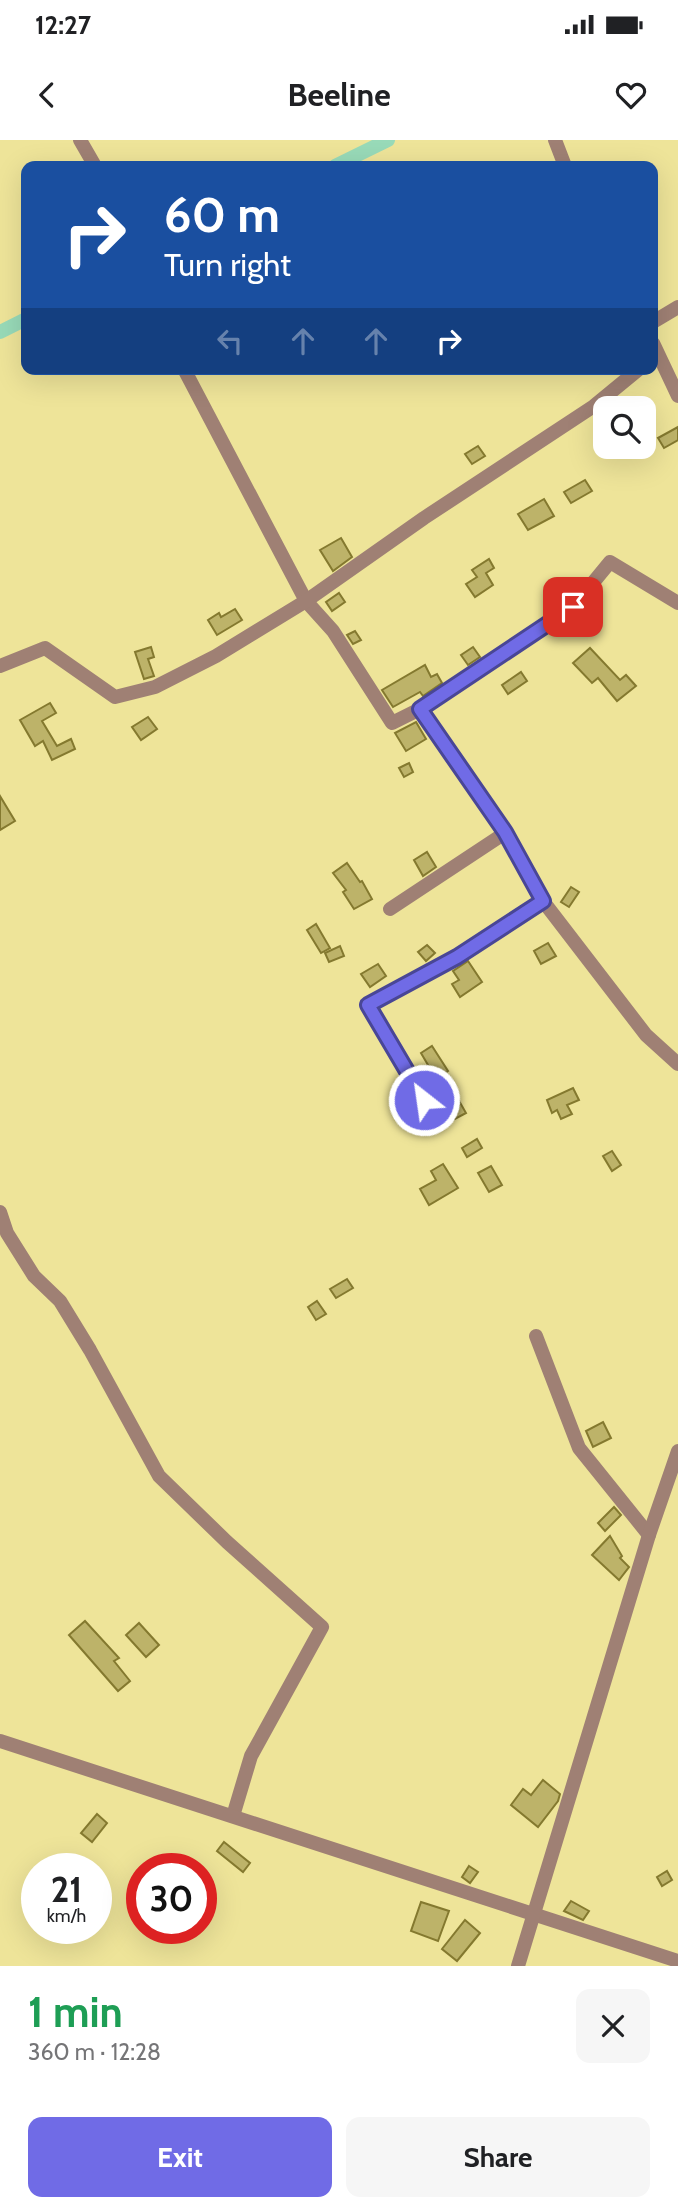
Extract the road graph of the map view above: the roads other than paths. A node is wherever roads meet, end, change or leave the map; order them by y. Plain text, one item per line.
1 (80, 140) edge
2 (555, 140) edge
3 (92, 161) edge
4 (563, 161) edge
5 (678, 307) edge
6 (658, 319) edge
7 (658, 359) edge
8 (187, 375) edge
9 (632, 375) edge
10 (678, 396) edge
11 (306, 601) junction
12 (678, 603) edge
13 (0, 666) edge
14 (420, 709) junction
15 (505, 832) junction
16 (543, 901) junction
17 (390, 909) dead end
18 (678, 1064) edge
19 (424, 1100) dead end
20 (0, 1212) edge
21 (536, 1336) dead end
22 (678, 1451) edge
23 (649, 1535) junction
24 (0, 1741) edge
25 (233, 1816) junction
26 (534, 1914) junction
27 (678, 1961) edge
28 (518, 1966) edge

1 - 3 street
2 - 4 street
5 - 6 street
7 - 10 street
8 - 11 street
9 - 11 street
11 - 13 street
11 - 14 street
12 - 14 street
14 - 15 street
15 - 16 street
15 - 17 street
16 - 18 street
16 - 19 street
20 - 25 street
21 - 23 street
22 - 23 street
23 - 26 street
24 - 25 street
25 - 26 street
26 - 27 street
26 - 28 street

